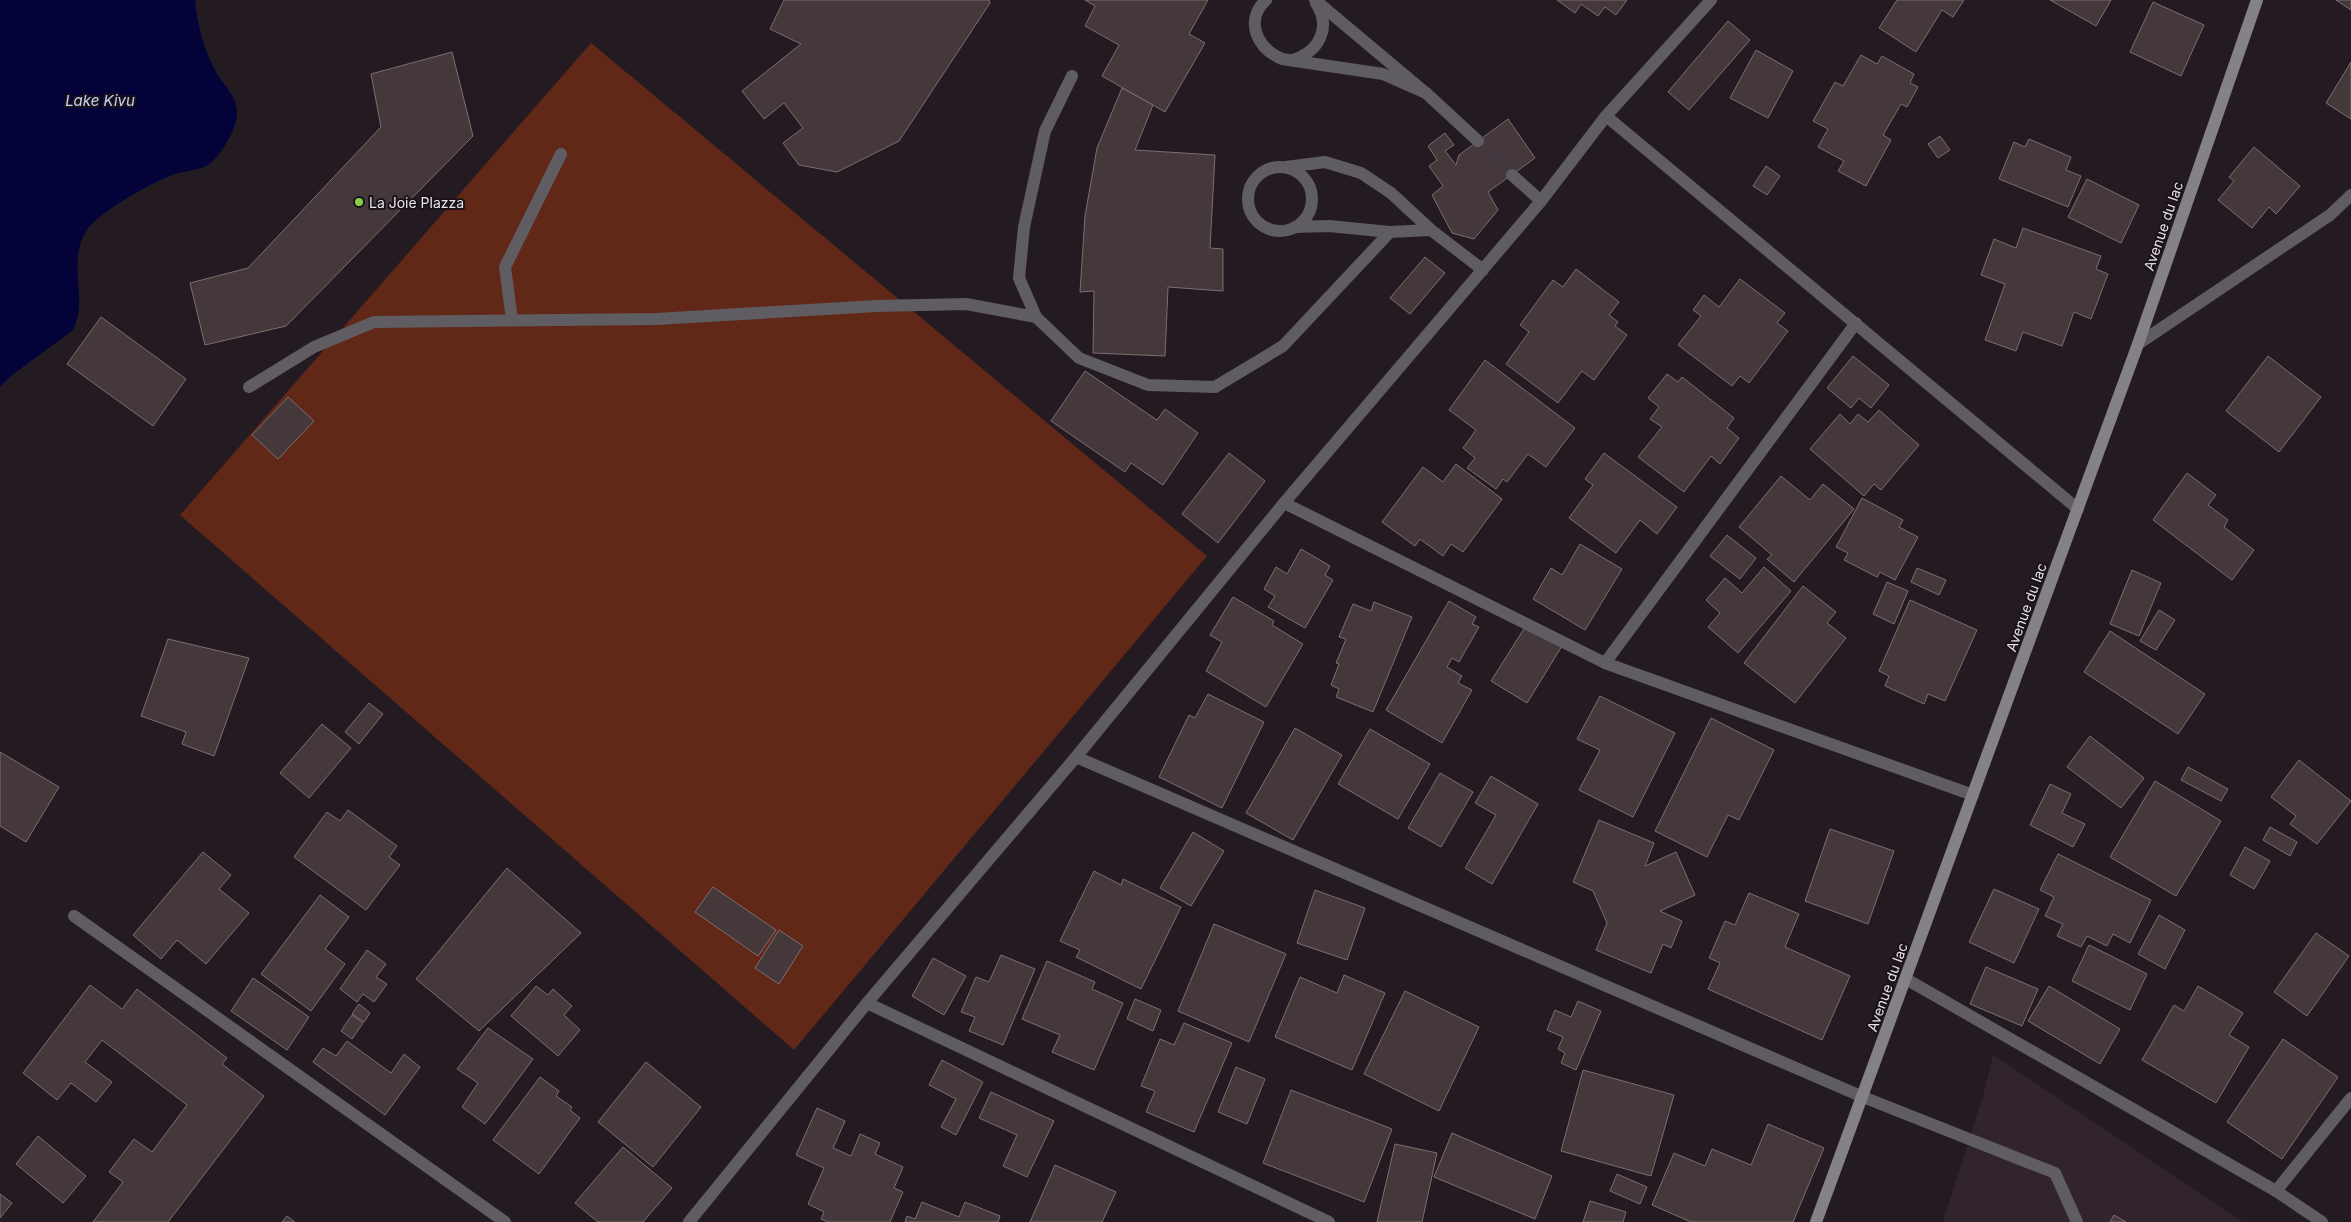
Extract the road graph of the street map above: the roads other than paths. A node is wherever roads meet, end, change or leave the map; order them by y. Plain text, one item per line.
1 (1266, 0) edge
2 (1315, 0) edge
3 (1711, 0) edge
4 (2257, 0) edge
5 (1292, 60) junction
6 (1072, 76) dead end
7 (1426, 93) junction
8 (1606, 116) junction
9 (1478, 141) tunnel mouth
10 (561, 154) dead end
11 (1284, 168) junction
12 (1512, 175) tunnel mouth
13 (2351, 195) edge
14 (1541, 201) junction
15 (1295, 227) junction
16 (1431, 230) junction
17 (1390, 232) junction
18 (1483, 270) junction
19 (1036, 317) junction
20 (512, 320) junction
21 (1856, 324) junction
22 (2138, 344) junction
23 (248, 387) dead end
24 (1284, 503) junction
25 (2078, 509) junction
26 (1605, 663) junction
27 (1076, 757) junction
28 (1973, 795) junction
29 (74, 916) dead end
30 (1906, 979) junction
31 (867, 1003) junction
32 (1862, 1097) junction
33 (2351, 1098) edge
34 (2276, 1191) junction
35 (505, 1222) edge
36 (689, 1222) edge
37 (1329, 1222) edge
38 (1816, 1222) edge
39 (2077, 1222) edge
40 (2322, 1222) edge

1 - 5 street
2 - 5 street
2 - 7 street
3 - 8 street
4 - 22 main road, Avenue du lac
5 - 7 street
6 - 19 street
7 - 9 street
8 - 14 street
8 - 21 street
10 - 20 street
11 - 15 street
11 - 15 street
11 - 16 street
12 - 14 street
13 - 22 street
14 - 18 street
15 - 17 street
16 - 17 street
16 - 18 street
17 - 19 street
18 - 24 street
19 - 20 street
20 - 23 street
21 - 25 street
21 - 26 street
22 - 25 main road, Avenue du lac
24 - 26 street
24 - 27 street
25 - 28 main road, Avenue du lac
26 - 28 street
27 - 31 street
27 - 32 street
28 - 30 main road, Avenue du lac
29 - 35 street
30 - 32 main road, Avenue du lac
30 - 34 street
31 - 36 street
31 - 37 street
32 - 38 main road, Avenue du lac
32 - 39 street
33 - 34 street
34 - 40 street

